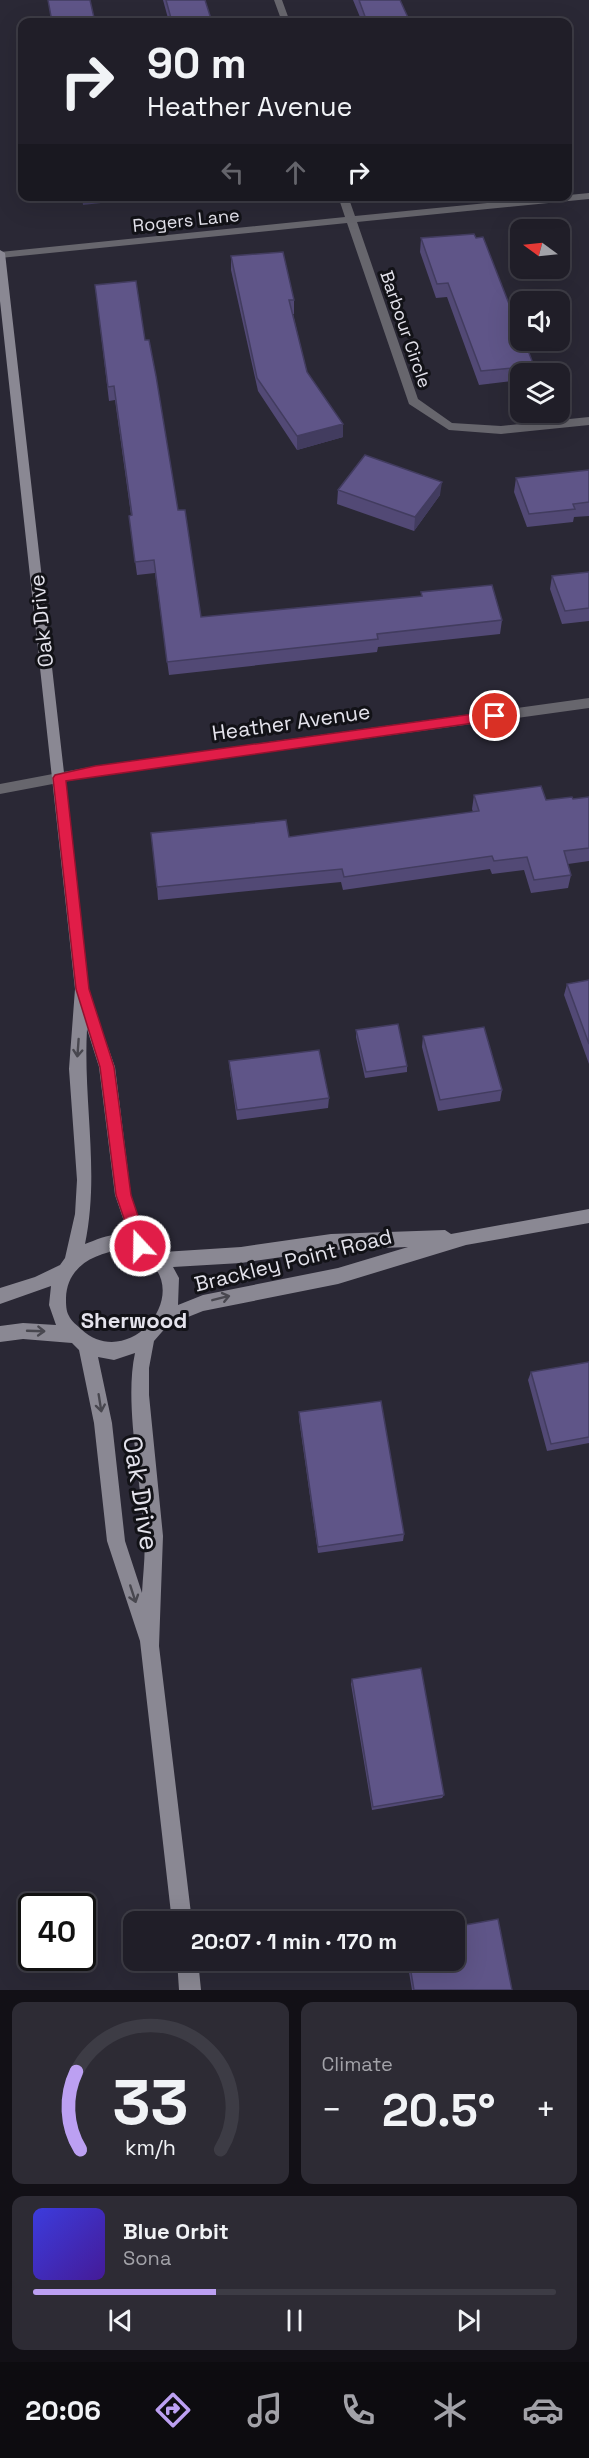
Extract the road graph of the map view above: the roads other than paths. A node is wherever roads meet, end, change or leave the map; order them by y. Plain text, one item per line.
1 (278, 0) edge
2 (285, 18) edge
3 (589, 196) edge
4 (572, 198) edge
5 (345, 201) edge
6 (539, 201) edge
7 (351, 220) junction
8 (0, 254) edge
9 (589, 421) edge
10 (589, 703) edge
11 (59, 778) junction
12 (0, 789) edge
13 (82, 989) junction
14 (589, 1216) edge
15 (466, 1237) junction
16 (140, 1246) junction
17 (160, 1260) junction
18 (69, 1265) junction
19 (0, 1296) edge
20 (166, 1318) junction
21 (0, 1334) edge
22 (146, 1340) junction
23 (79, 1341) junction
24 (149, 1646) junction
25 (181, 1911) edge
26 (188, 1971) edge
27 (190, 1990) edge

1 - 2 street
3 - 4 street, Rogers Lane
5 - 7 street, Barbour Circle
6 - 7 street, Rogers Lane
7 - 8 street, Rogers Lane
7 - 9 street, Barbour Circle
8 - 11 street, Oak Drive
10 - 11 street, Heather Avenue
11 - 12 street, Heather Avenue
11 - 13 street, Oak Drive
13 - 16 street, Oak Drive
13 -> 18 street, Oak Drive
14 - 15 street, Brackley Point Road
15 - 17 street, Brackley Point Road
20 -> 15 street, Brackley Point Road
16 - 17 street
16 - 18 street
17 - 20 street
18 - 19 street
18 - 23 street
20 - 22 street
21 -> 23 street
22 - 23 street
22 - 24 street, Oak Drive
23 -> 24 street, Oak Drive
24 - 25 street, Oak Drive
26 - 27 street

